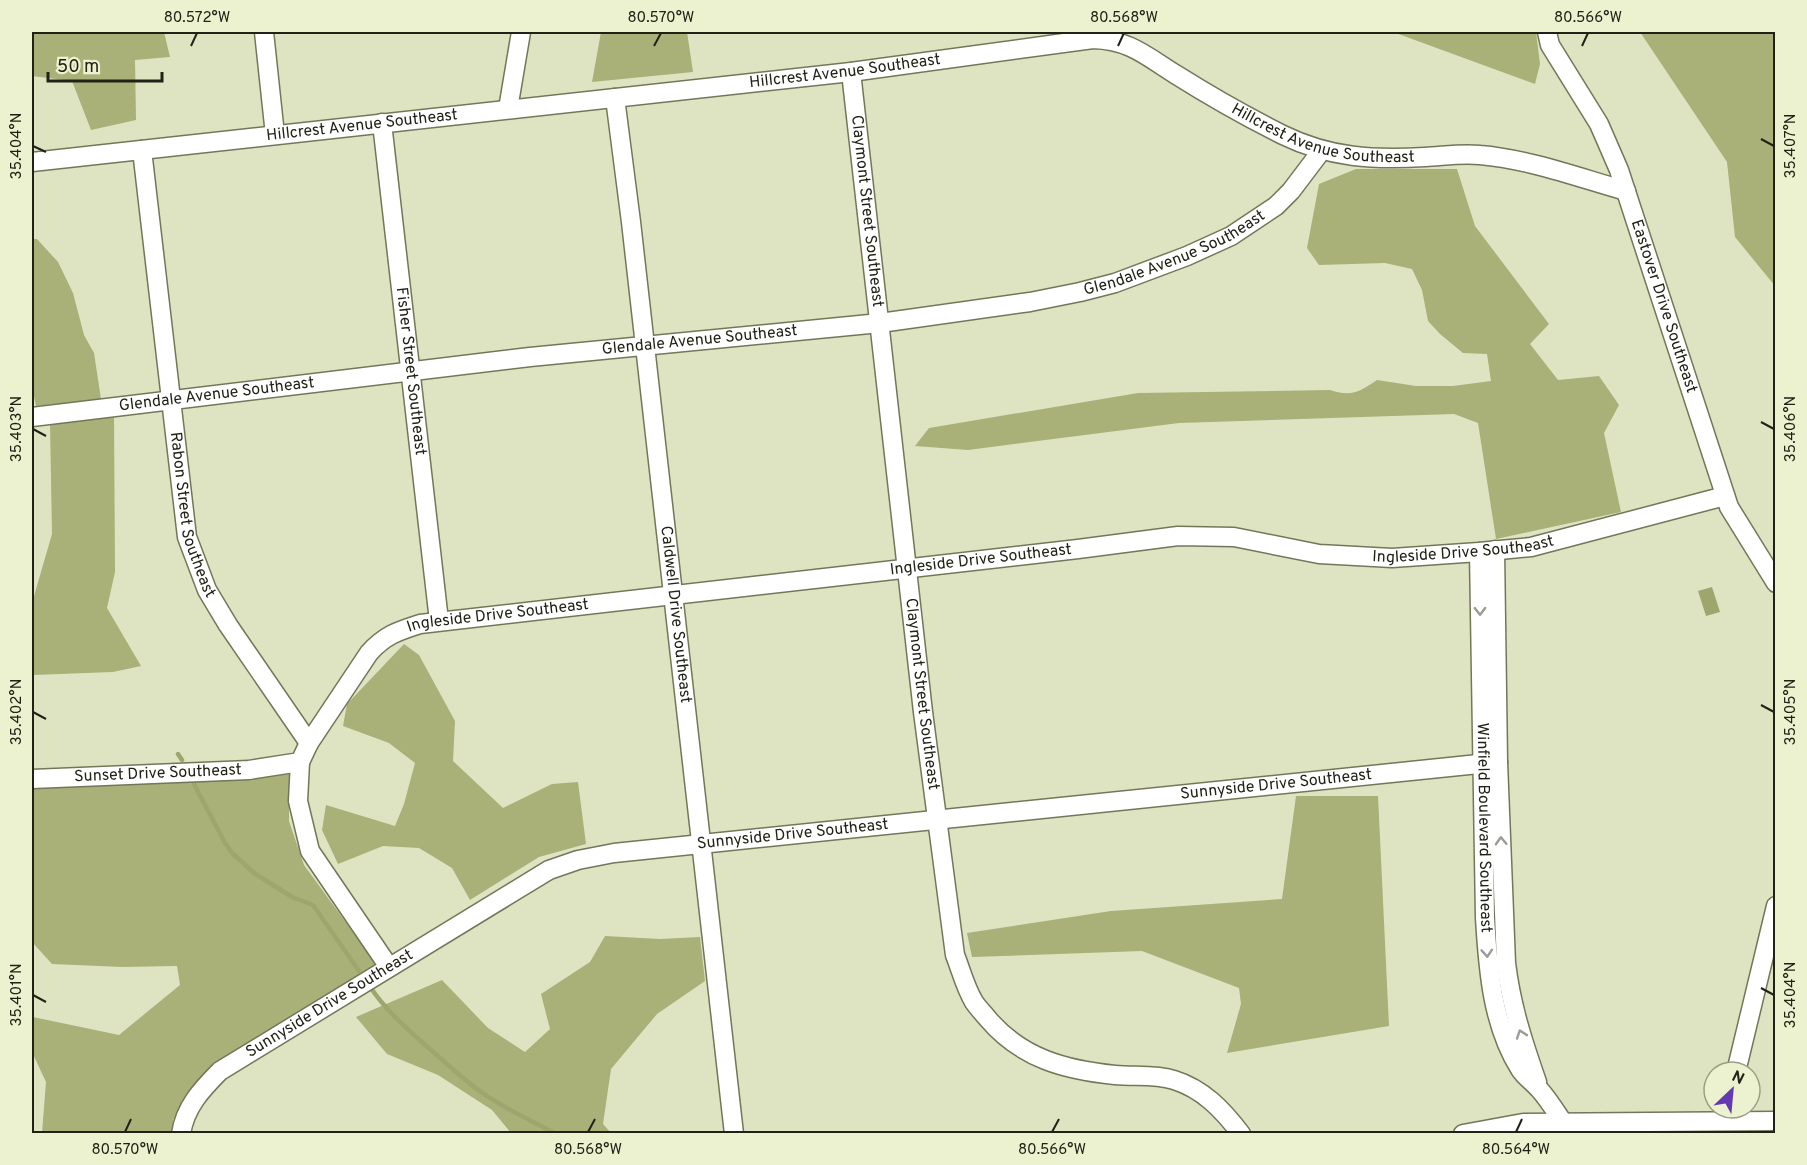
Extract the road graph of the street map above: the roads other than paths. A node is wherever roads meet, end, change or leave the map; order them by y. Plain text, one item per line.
1 (264, 32) edge
2 (521, 32) edge
3 (1548, 32) edge
4 (851, 72) junction
5 (615, 98) junction
6 (508, 109) junction
7 (382, 123) junction
8 (275, 135) junction
9 (142, 150) junction
10 (1322, 150) junction
11 (32, 162) edge
12 (1626, 191) junction
13 (880, 323) junction
14 (645, 346) junction
15 (410, 371) junction
16 (172, 400) junction
17 (32, 417) edge
18 (1725, 496) junction
19 (1487, 551) junction
20 (908, 568) junction
21 (1776, 583) edge
22 (673, 595) junction
23 (439, 621) junction
24 (309, 743) junction
25 (1490, 763) junction
26 (291, 764) junction
27 (32, 779) edge
28 (937, 820) junction
29 (701, 844) junction
30 (1776, 906) edge
31 (389, 967) junction
32 (1739, 1060) edge
33 (1725, 1121) edge
34 (1776, 1121) edge
35 (1567, 1128) edge
36 (181, 1134) edge
37 (734, 1134) edge
38 (1241, 1134) edge
39 (1463, 1134) edge

1 - 8 street
2 - 6 street
3 - 12 street, Eastover Drive Southeast
4 - 5 street, Hillcrest Avenue Southeast
4 - 10 street, Hillcrest Avenue Southeast
4 - 13 street, Claymont Street Southeast
5 - 6 street, Hillcrest Avenue Southeast
5 - 14 street, Caldwell Drive Southeast
6 - 7 street, Hillcrest Avenue Southeast
7 - 8 street, Hillcrest Avenue Southeast
7 - 15 street, Fisher Street Southeast
8 - 9 street, Hillcrest Avenue Southeast
9 - 11 street, Hillcrest Avenue Southeast
9 - 16 street, Rabon Street Southeast
10 - 12 street, Hillcrest Avenue Southeast
10 - 13 street, Glendale Avenue Southeast
12 - 18 street, Eastover Drive Southeast
13 - 14 street, Glendale Avenue Southeast
13 - 20 street, Claymont Street Southeast
14 - 15 street, Glendale Avenue Southeast
14 - 22 street, Caldwell Drive Southeast
15 - 16 street, Glendale Avenue Southeast
15 - 23 street, Fisher Street Southeast
16 - 17 street, Glendale Avenue Southeast
16 - 24 street, Rabon Street Southeast
18 - 19 street, Ingleside Drive Southeast
18 - 21 street, Eastover Drive Southeast
19 - 20 street, Ingleside Drive Southeast
19 - 25 street, Winfield Boulevard Southeast
20 - 22 street, Ingleside Drive Southeast
20 - 28 street, Claymont Street Southeast
22 - 23 street, Ingleside Drive Southeast
22 - 29 street, Caldwell Drive Southeast
23 - 24 street, Ingleside Drive Southeast
24 - 26 street, Ingleside Drive Southeast
25 - 28 street, Sunnyside Drive Southeast
25 - 35 street, Winfield Boulevard Southeast
26 - 27 street, Sunset Drive Southeast
26 - 31 street, Ingleside Drive Southeast
28 - 29 street, Sunnyside Drive Southeast
28 - 38 street, Claymont Street Southeast
29 - 31 street, Sunnyside Drive Southeast
29 - 37 street, Caldwell Drive Southeast
30 - 32 street
31 - 36 street, Sunnyside Drive Southeast
33 - 34 street
33 - 35 street
35 - 39 street

